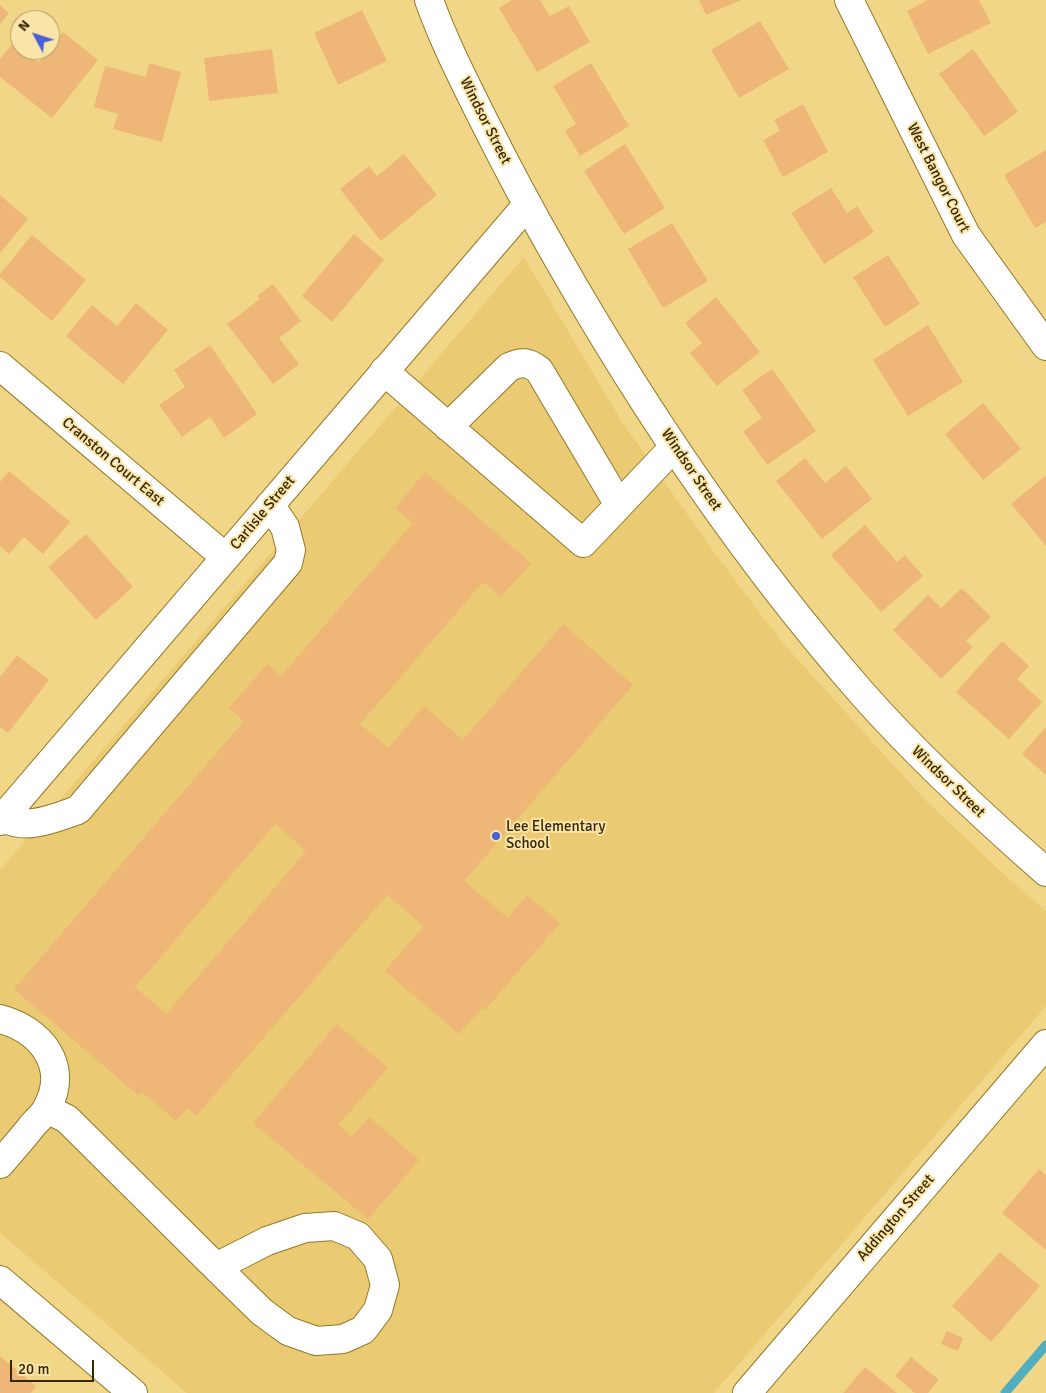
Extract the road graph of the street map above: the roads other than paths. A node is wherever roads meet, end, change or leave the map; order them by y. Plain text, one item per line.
1 (429, 0) edge
2 (849, 0) edge
3 (527, 204) junction
4 (1046, 346) edge
5 (0, 366) edge
6 (384, 372) junction
7 (448, 427) junction
8 (674, 447) junction
9 (270, 505) junction
10 (619, 505) junction
11 (226, 557) junction
12 (1, 818) edge
13 (1046, 872) edge
14 (0, 1019) edge
15 (1046, 1044) edge
16 (47, 1109) junction
17 (0, 1164) edge
18 (216, 1267) junction
19 (0, 1280) edge
20 (133, 1393) edge
21 (747, 1393) edge

1 - 3 street, Windsor Street
2 - 4 street, West Bangor Court
3 - 6 street, Carlisle Street
3 - 8 street, Windsor Street
5 - 11 street, Cranston Court East
6 - 7 street
6 - 9 street, Carlisle Street
7 - 10 street
7 - 10 street
8 - 10 street
8 - 13 street, Windsor Street
9 - 11 street, Carlisle Street
9 - 12 street
11 - 12 street, Carlisle Street
14 - 16 street
15 - 21 street, Addington Street
16 - 17 street
16 - 18 street
18 - 18 street
19 - 20 street

